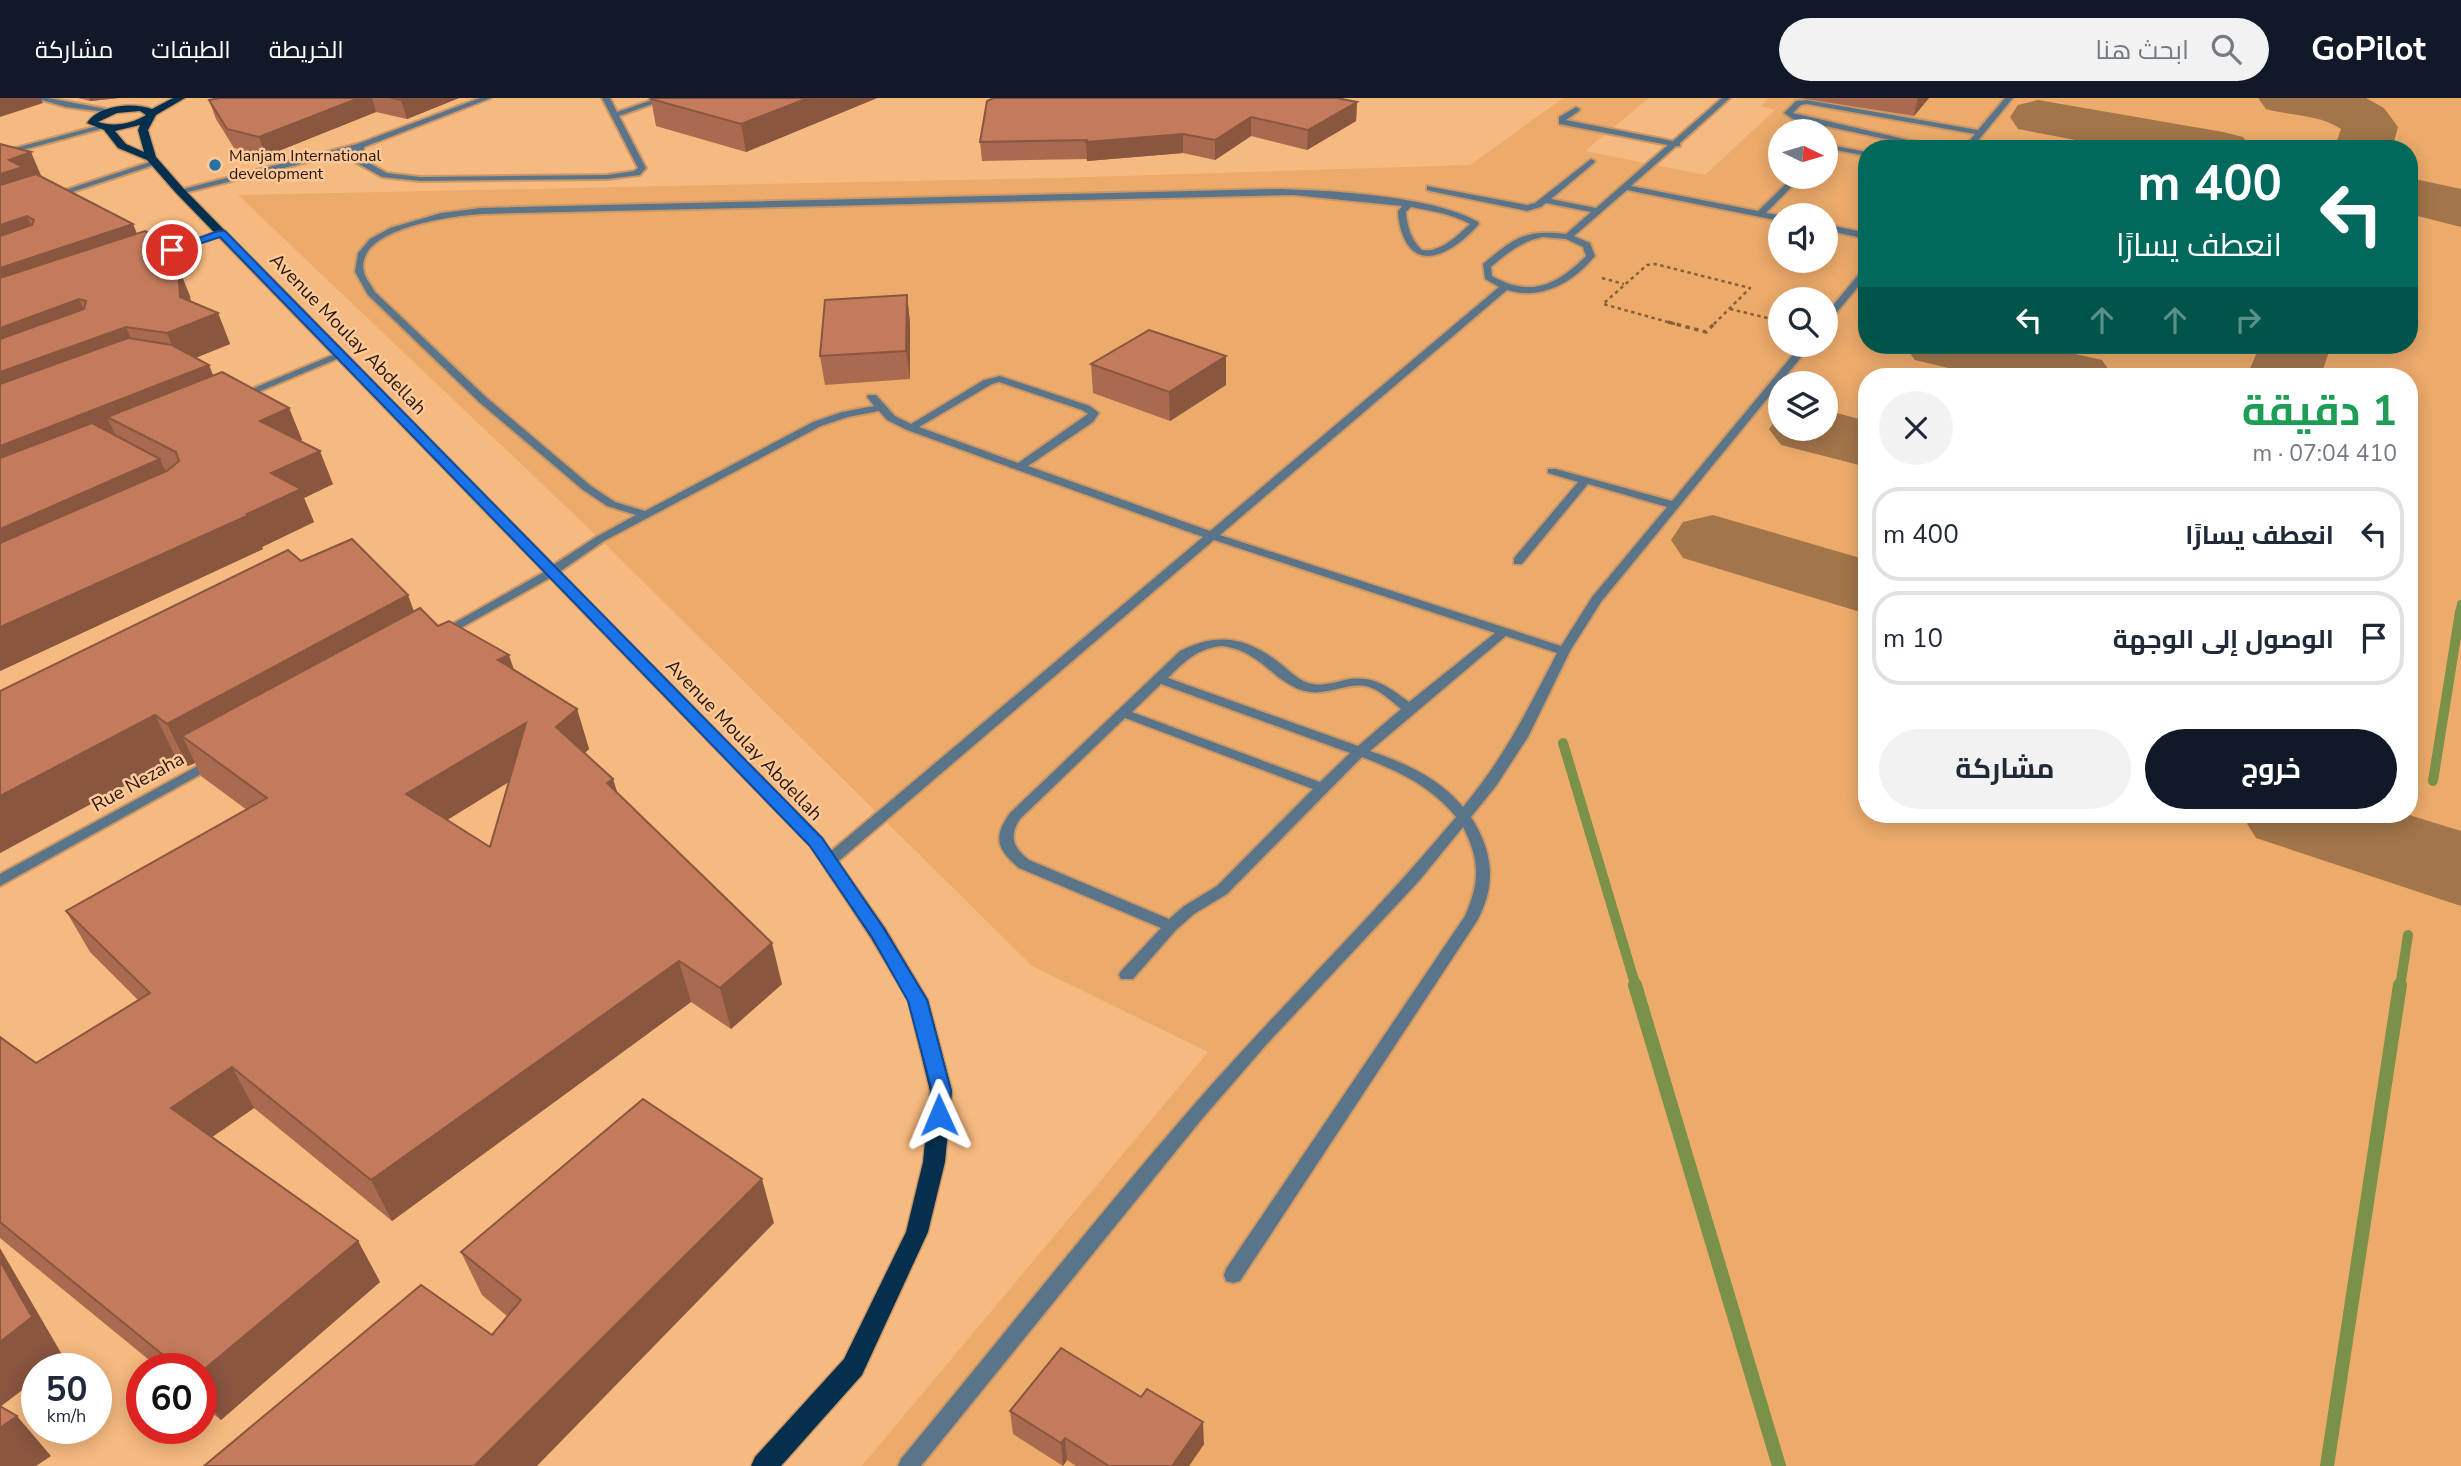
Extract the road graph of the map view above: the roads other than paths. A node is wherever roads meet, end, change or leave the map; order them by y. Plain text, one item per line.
1 (39, 98) edge
2 (151, 98) edge
3 (180, 98) edge
4 (487, 98) edge
5 (606, 98) edge
6 (665, 98) edge
7 (1726, 98) edge
8 (2009, 98) edge
9 (66, 106) junction
10 (1576, 109) dead end
11 (114, 110) junction
12 (616, 115) junction
13 (150, 116) junction
14 (94, 118) junction
15 (105, 127) junction
16 (1980, 133) junction
17 (1890, 137) junction
18 (1887, 140) edge
19 (1903, 140) edge
20 (1974, 140) edge
21 (1677, 144) junction
22 (360, 146) junction
23 (1838, 148) edge
24 (1858, 152) edge
25 (0, 153) edge
26 (153, 161) junction
27 (1591, 161) dead end
28 (1626, 187) junction
29 (1430, 188) dead end
30 (1785, 189) edge
31 (180, 191) junction
32 (39, 200) edge
33 (1544, 200) junction
34 (1408, 205) junction
35 (1598, 211) junction
36 (1760, 214) junction
37 (1768, 216) edge
38 (1838, 230) edge
39 (222, 233) junction
40 (1858, 234) edge
41 (1568, 237) junction
42 (143, 259) edge
43 (1858, 281) edge
44 (1505, 287) junction
45 (1838, 305) edge
46 (339, 356) junction
47 (1796, 357) edge
48 (872, 397) dead end
49 (223, 402) edge
50 (879, 408) junction
51 (911, 428) junction
52 (1019, 467) junction
53 (1552, 471) dead end
54 (1586, 481) junction
55 (1674, 505) junction
56 (647, 515) junction
57 (1212, 536) junction
58 (1518, 561) dead end
59 (551, 572) junction
60 (1504, 631) junction
61 (431, 639) edge
62 (1564, 651) junction
63 (1159, 679) junction
64 (1409, 709) junction
65 (1124, 713) junction
66 (1360, 752) junction
67 (228, 753) edge
68 (1320, 788) junction
69 (1463, 817) junction
70 (829, 861) junction
71 (0, 881) edge
72 (1171, 926) junction
73 (1127, 975) dead end
74 (1233, 1275) dead end
75 (764, 1466) edge
76 (908, 1466) edge

1 - 9 street
2 - 11 main road
3 - 13 main road
4 - 22 street
5 - 12 street
6 - 12 street
7 - 21 street
8 - 16 street
9 - 11 street
9 - 14 street
10 - 21 street
11 - 13 main road
11 - 14 main road
12 - 22 street
13 - 15 main road
13 - 26 main road
14 - 15 main road, Avenue Moulay Abdellah
14 - 25 street
15 - 25 street
15 - 26 main road, Avenue Moulay Abdellah
16 - 17 street
16 - 20 street
17 - 18 street
17 - 19 street
21 - 28 street
22 - 31 street
23 - 24 street
26 - 31 main road, Avenue Moulay Abdellah
26 - 32 street
27 - 33 street
28 - 35 street
28 - 36 street
29 - 33 street
30 - 36 street
31 - 39 main road, Avenue Moulay Abdellah
33 - 35 street
34 - 34 street
34 - 56 street
35 - 41 street
36 - 37 street
38 - 40 street
39 - 42 street
39 - 46 main road, Avenue Moulay Abdellah
41 - 44 street
41 - 44 street
43 - 45 street
44 - 57 street
46 - 49 street
46 - 59 main road, Avenue Moulay Abdellah
47 - 55 street
48 - 50 street
50 - 51 street
50 - 56 street
51 - 52 street
51 - 52 street
52 - 57 street
53 - 54 street
54 - 55 street
54 - 58 street
55 - 62 street
56 - 59 street
57 - 60 street
57 - 70 street
59 - 61 street
59 - 70 main road, Avenue Moulay Abdellah
60 - 62 street
60 - 64 street
62 - 69 street
63 - 64 street
63 - 65 street
63 - 66 street
64 - 66 street
65 - 68 street
65 - 72 street
66 - 68 street
66 - 69 street
67 - 71 street, Rue Nezaha
68 - 72 street
69 - 74 street
69 - 76 street
70 - 75 main road, Avenue Moulay Abdellah
72 - 73 street

